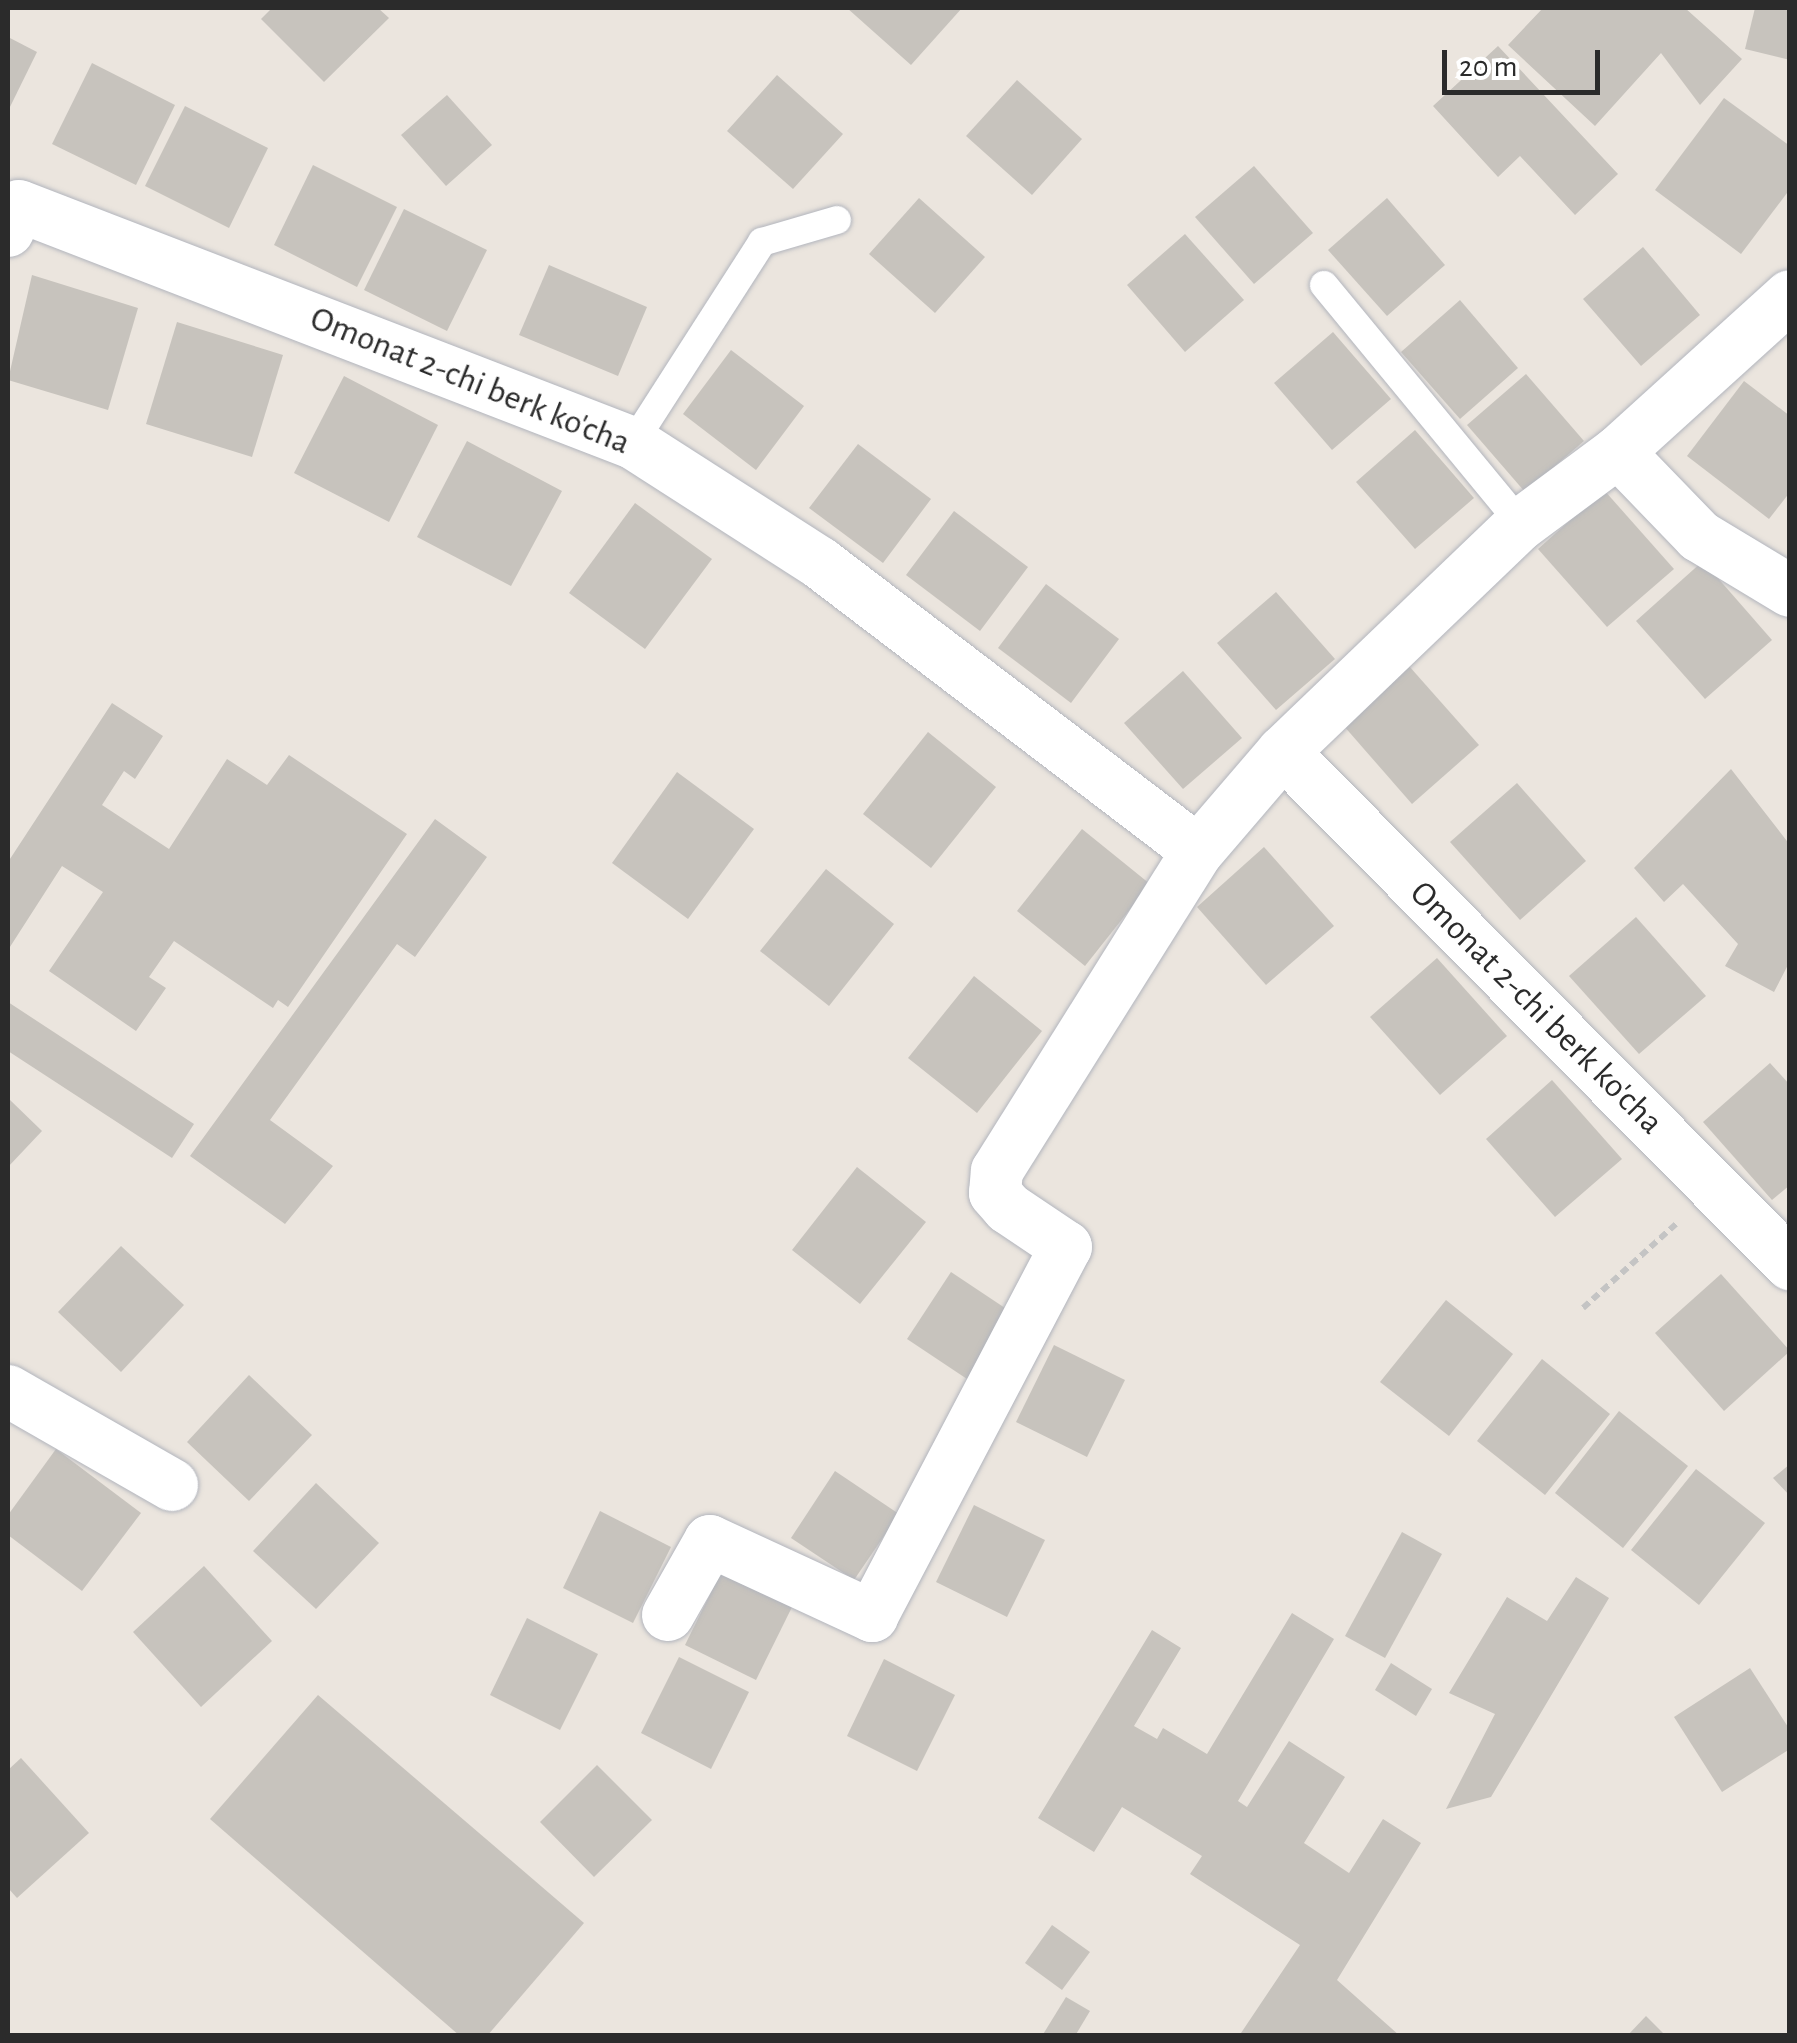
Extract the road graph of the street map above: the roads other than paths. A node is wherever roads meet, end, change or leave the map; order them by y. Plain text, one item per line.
1 (837, 220) dead end
2 (8, 231) edge
3 (1324, 284) dead end
4 (1790, 296) edge
5 (634, 443) junction
6 (1618, 452) junction
7 (1521, 524) junction
8 (1790, 591) edge
9 (1283, 752) junction
10 (1198, 851) junction
11 (1790, 1264) edge
12 (8, 1391) edge
13 (172, 1485) dead end
14 (668, 1616) dead end

1 - 5 lane
2 - 5 street, Omonat 2-chi berk ko'cha
3 - 7 lane
4 - 6 street
5 - 10 street, Omonat 2-chi berk ko'cha
6 - 7 street
6 - 8 street
7 - 9 street
9 - 10 street
9 - 11 street, Omonat 2-chi berk ko'cha
10 - 14 street
12 - 13 street

